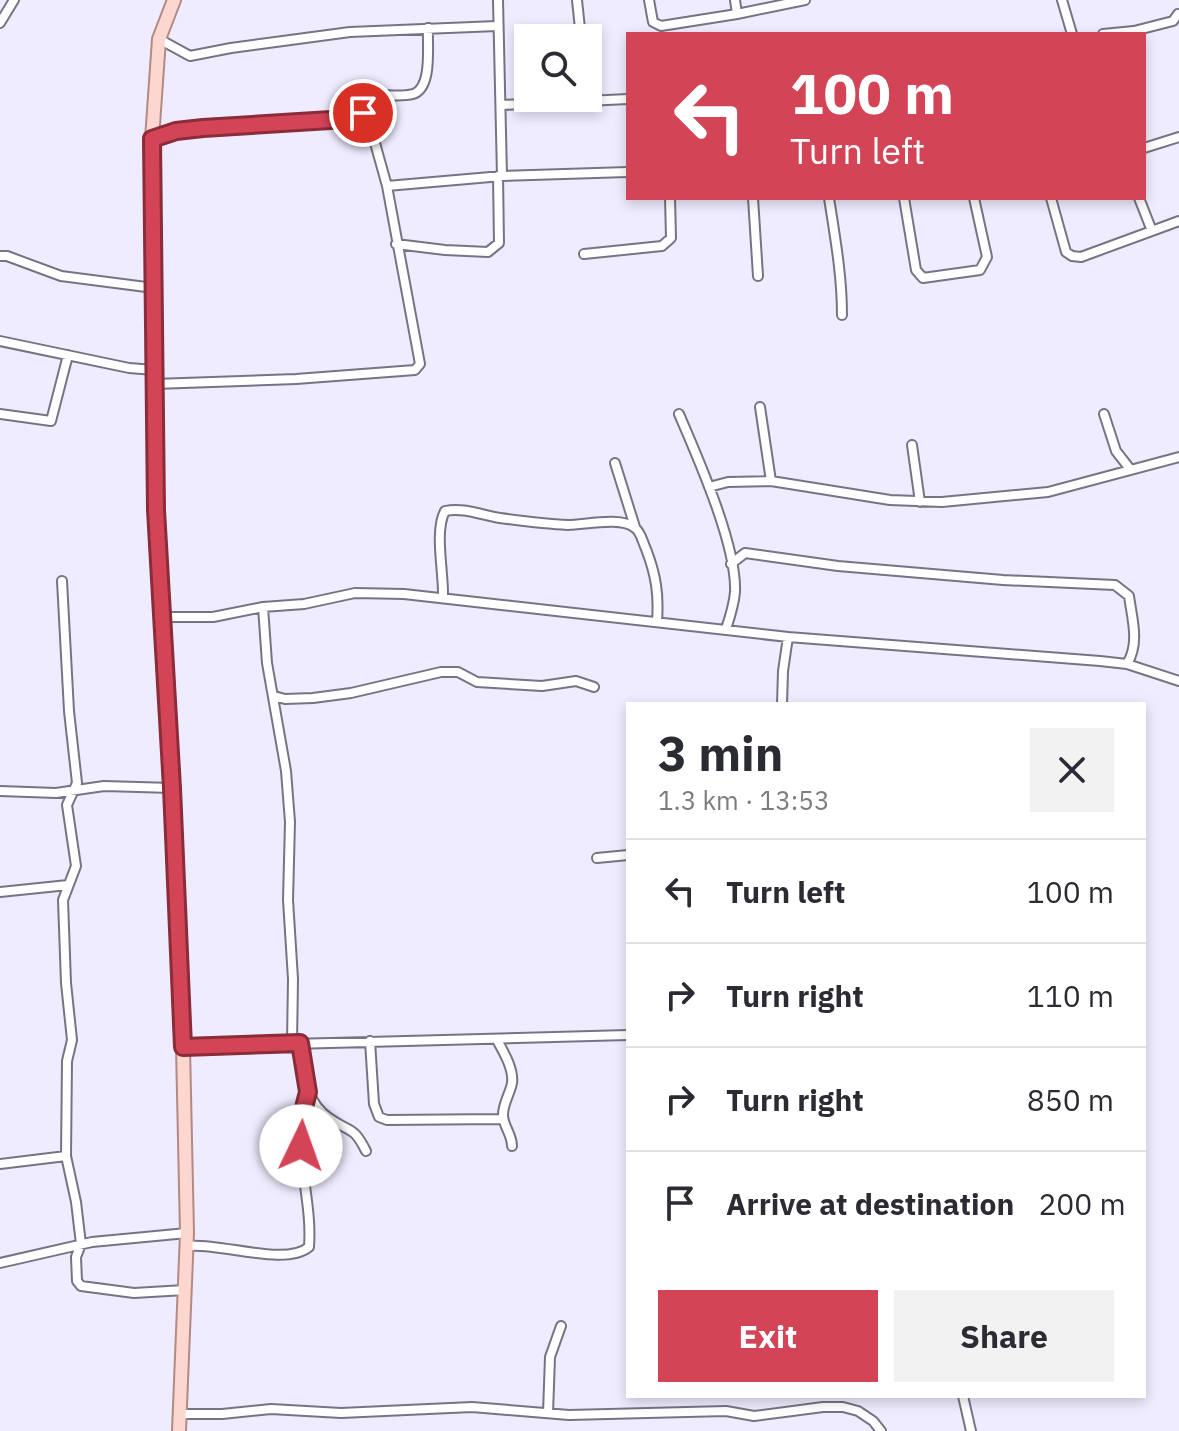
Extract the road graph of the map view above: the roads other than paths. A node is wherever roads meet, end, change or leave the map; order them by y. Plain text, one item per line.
1 (14, 0) edge
2 (174, 0) edge
3 (498, 0) edge
4 (577, 0) edge
5 (649, 0) edge
6 (735, 0) edge
7 (805, 0) edge
8 (1062, 0) edge
9 (737, 14) junction
10 (1178, 14) edge
11 (0, 23) edge
12 (580, 24) edge
13 (497, 26) junction
14 (428, 28) junction
15 (1071, 32) edge
16 (1124, 32) edge
17 (159, 39) junction
18 (626, 99) edge
19 (602, 100) edge
20 (514, 104) edge
21 (502, 105) junction
22 (363, 118) junction
23 (1179, 137) edge
24 (152, 139) junction
25 (1146, 147) edge
26 (626, 172) edge
27 (500, 176) junction
28 (387, 186) junction
29 (670, 200) edge
30 (753, 200) edge
31 (829, 200) edge
32 (904, 200) edge
33 (974, 200) edge
34 (1052, 200) edge
35 (1140, 200) edge
36 (1179, 221) edge
37 (1152, 231) junction
38 (396, 244) junction
39 (584, 254) dead end
40 (0, 256) edge
41 (758, 276) dead end
42 (154, 288) junction
43 (842, 315) dead end
44 (0, 341) edge
45 (68, 355) junction
46 (154, 370) junction
47 (154, 384) junction
48 (760, 407) dead end
49 (0, 414) edge
50 (679, 414) dead end
51 (1104, 414) dead end
52 (912, 445) dead end
53 (1179, 457) edge
54 (615, 463) dead end
55 (1130, 469) junction
56 (771, 481) junction
57 (709, 487) junction
58 (920, 502) junction
59 (635, 527) junction
60 (731, 564) junction
61 (62, 581) dead end
62 (443, 598) junction
63 (263, 607) junction
64 (161, 617) junction
65 (657, 622) junction
66 (726, 629) junction
67 (788, 637) junction
68 (1127, 664) junction
69 (1179, 681) edge
70 (594, 687) dead end
71 (274, 696) junction
72 (782, 702) edge
73 (172, 788) junction
74 (0, 791) edge
75 (72, 791) junction
76 (626, 855) edge
77 (597, 858) dead end
78 (68, 885) junction
79 (0, 892) edge
80 (626, 1035) edge
81 (497, 1040) junction
82 (370, 1041) junction
83 (296, 1043) junction
84 (183, 1047) junction
85 (308, 1092) junction
86 (502, 1119) junction
87 (512, 1146) dead end
88 (366, 1151) dead end
89 (66, 1156) junction
90 (0, 1164) edge
91 (187, 1240) junction
92 (81, 1244) junction
93 (0, 1263) edge
94 (185, 1290) junction
95 (561, 1326) dead end
96 (963, 1398) edge
97 (548, 1413) junction
98 (179, 1414) junction
99 (179, 1431) edge
100 (881, 1431) edge
101 (971, 1431) edge

1 - 11 street
2 - 17 main road
3 - 13 street
4 - 12 street
5 - 9 street
6 - 9 street
7 - 9 street
8 - 15 street
10 - 16 street
13 - 14 street
13 - 21 street
14 - 17 street
14 - 22 street
17 - 24 main road
18 - 19 street
20 - 21 street
21 - 27 street
22 - 24 street
22 - 28 street
23 - 25 street
24 - 42 main road
26 - 27 street
27 - 28 street
27 - 38 street
28 - 38 street
29 - 39 street
30 - 41 street
31 - 43 street
32 - 33 street
34 - 37 street
35 - 37 street
36 - 37 street
38 - 47 street
40 - 42 street
42 - 46 main road
44 - 45 street
45 - 46 street
45 - 49 street
46 - 47 main road
47 - 64 main road
48 - 56 street
50 - 57 street
51 - 55 street
52 - 58 street
53 - 55 street
54 - 59 street
55 - 58 street
56 - 57 street
56 - 58 street
57 - 60 street
59 - 62 street
59 - 65 street
60 - 66 street
60 - 68 street
61 - 75 street
62 - 63 street
62 - 65 street
63 - 64 street
63 - 71 street
64 - 73 main road
65 - 66 street
66 - 67 street
67 - 68 street
67 - 72 street
68 - 69 street
70 - 71 street
71 - 83 street
73 - 75 street
73 - 84 main road
74 - 75 street
75 - 78 street
76 - 77 street
78 - 79 street
78 - 89 street
80 - 81 street
81 - 82 street
81 - 86 street
82 - 83 street
82 - 86 street
83 - 84 street
83 - 85 street
84 - 91 main road
85 - 88 street
85 - 91 street
86 - 87 street
89 - 90 street
89 - 92 street
91 - 92 street
91 - 94 main road
92 - 93 street
92 - 94 street
94 - 98 main road
95 - 97 street
96 - 101 street
97 - 98 street
97 - 100 street
98 - 99 main road

